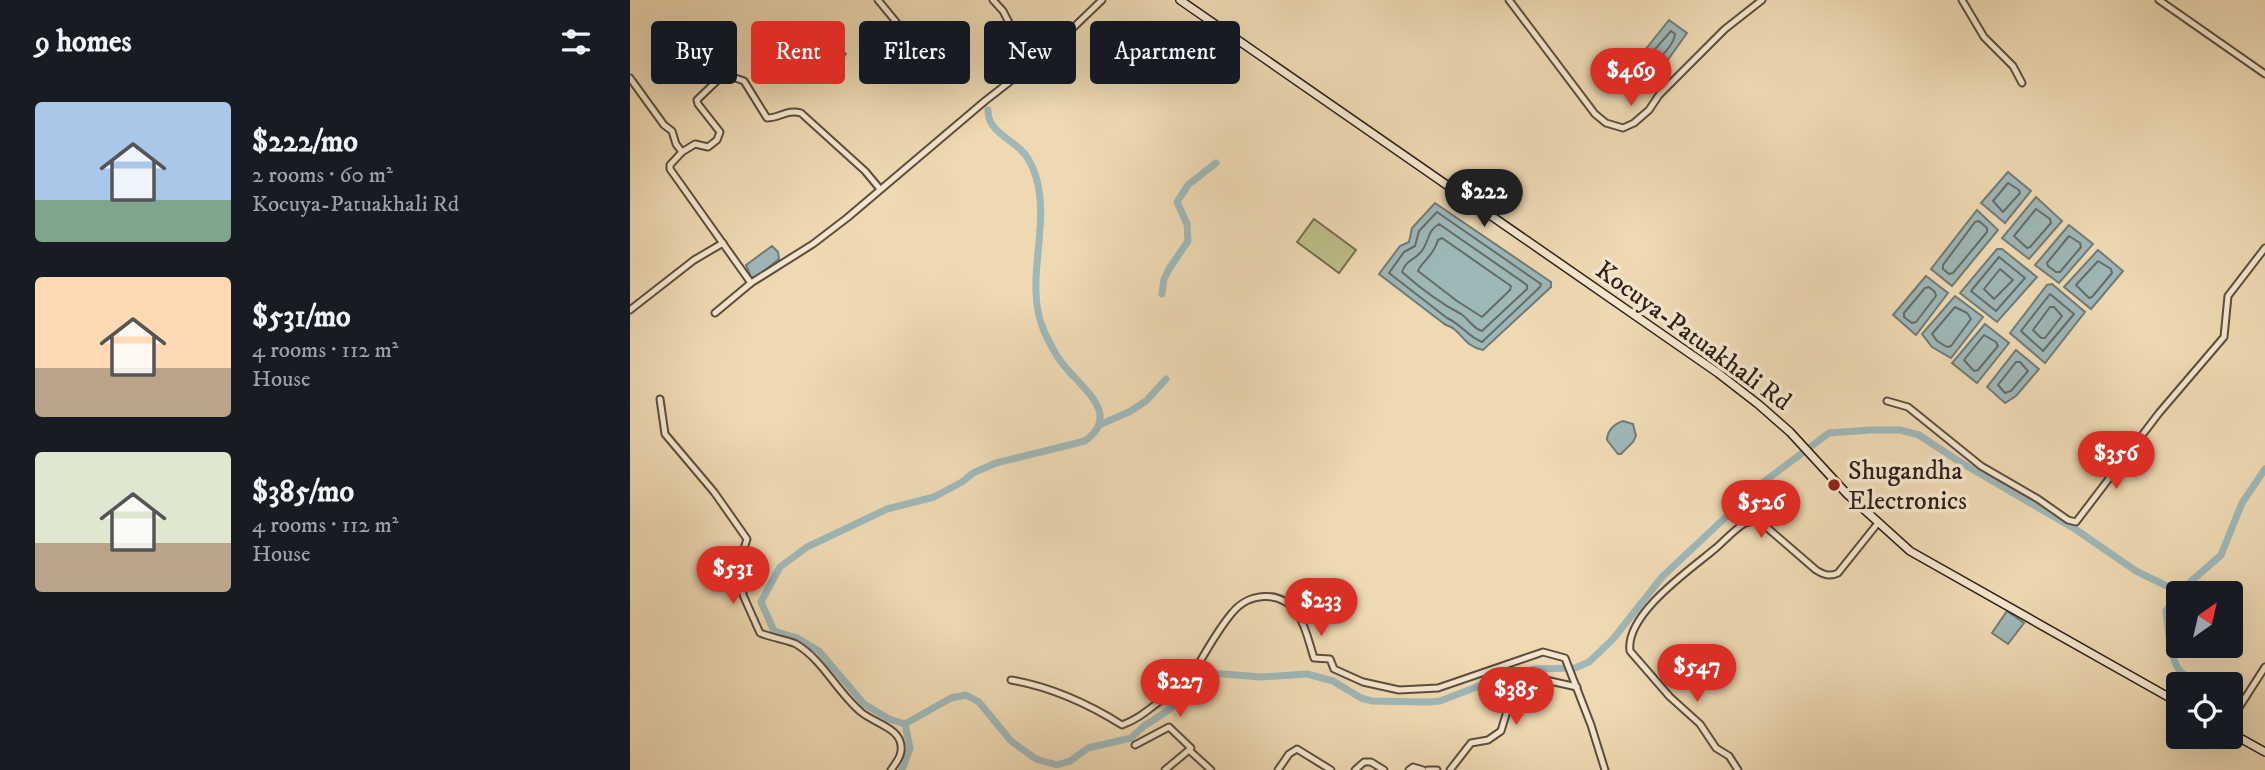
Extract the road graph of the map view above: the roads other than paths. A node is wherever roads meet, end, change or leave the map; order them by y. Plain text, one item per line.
1 (878, 0) edge
2 (993, 0) edge
3 (1102, 0) edge
4 (1180, 0) edge
5 (1509, 0) edge
6 (1762, 0) edge
7 (1962, 0) edge
8 (2159, 0) edge
9 (895, 21) edge
10 (1008, 21) edge
11 (1076, 24) edge
12 (2265, 74) edge
13 (630, 78) edge
14 (2022, 83) dead end
15 (1007, 84) edge
16 (682, 152) junction
17 (880, 189) junction
18 (723, 243) junction
19 (2265, 248) edge
20 (751, 283) junction
21 (630, 310) edge
22 (715, 313) dead end
23 (660, 399) dead end
24 (1888, 401) dead end
25 (1878, 523) junction
26 (2265, 667) edge
27 (1011, 680) dead end
28 (1577, 687) junction
29 (2166, 696) edge
30 (2243, 701) edge
31 (2243, 740) edge
32 (1135, 746) dead end
33 (1189, 750) junction
34 (2265, 752) edge
35 (891, 770) edge
36 (1165, 770) edge
37 (1211, 770) edge
38 (1278, 770) edge
39 (1331, 770) edge
40 (1355, 770) edge
41 (1384, 770) edge
42 (1409, 770) edge
43 (1425, 770) edge
44 (1437, 770) edge
45 (1450, 770) edge
46 (1605, 770) edge
47 (1738, 770) edge

1 - 9 street
2 - 10 street
3 - 11 street
4 - 25 main road, Kocuya-Patuakhali Rd
5 - 6 street
7 - 14 street
8 - 12 street
13 - 16 street
15 - 17 street
16 - 17 street
16 - 18 street
17 - 20 street
18 - 20 street
18 - 21 street
19 - 24 street
20 - 22 street
23 - 35 street
25 - 29 main road, Kocuya-Patuakhali Rd
25 - 47 street
26 - 30 street
27 - 28 street
28 - 45 street
28 - 46 street
31 - 34 main road
32 - 33 street
33 - 36 street
33 - 37 street
38 - 39 street
40 - 41 street
42 - 43 street
43 - 44 street

